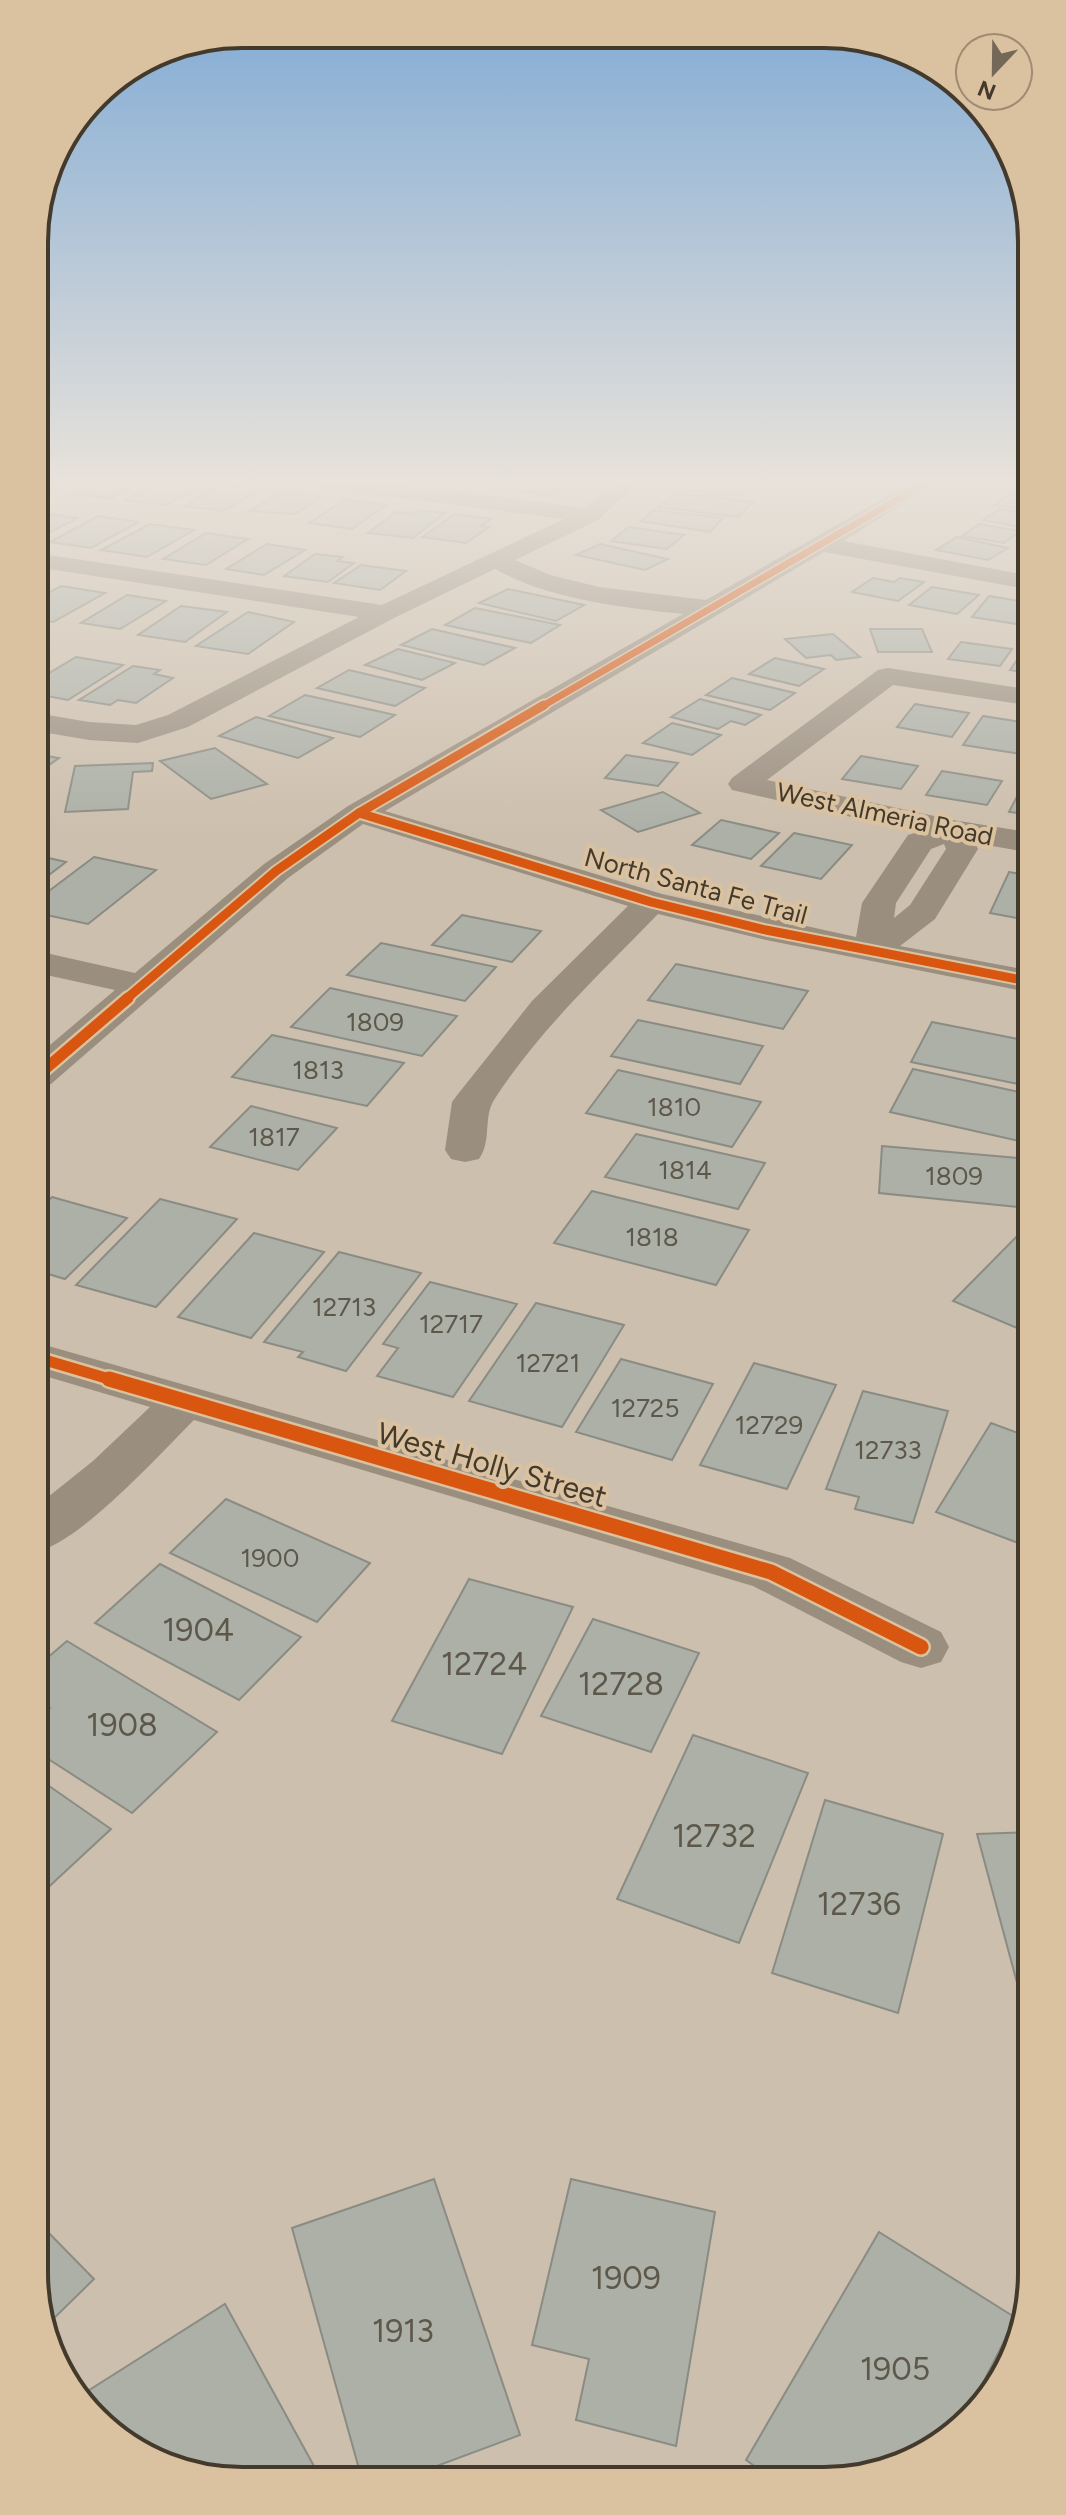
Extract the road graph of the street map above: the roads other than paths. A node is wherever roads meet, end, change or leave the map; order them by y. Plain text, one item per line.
1 (282, 597) edge
2 (419, 597) edge
3 (620, 597) edge
4 (726, 597) edge
5 (708, 608) junction
6 (385, 613) junction
7 (1018, 696) edge
8 (48, 724) edge
9 (359, 813) junction
10 (953, 830) junction
11 (1018, 841) edge
12 (651, 902) junction
13 (871, 951) junction
14 (48, 964) edge
15 (1018, 979) edge
16 (140, 985) junction
17 (48, 1066) edge
18 (465, 1150) dead end
19 (48, 1361) edge
20 (183, 1403) junction
21 (48, 1526) edge
22 (921, 1647) dead end

1 - 6 street
2 - 6 street
3 - 5 street
4 - 5 street
5 - 9 street
6 - 8 street
7 - 10 street, West Almeria Road
9 - 12 street, North Santa Fe Trail
9 - 16 street
10 - 11 street, West Almeria Road
10 - 13 street
12 - 13 street, North Santa Fe Trail
12 - 18 street
13 - 15 street, North Santa Fe Trail
14 - 16 street
16 - 17 street
19 - 20 street, West Holly Street
20 - 21 street
20 - 22 street, West Holly Street

